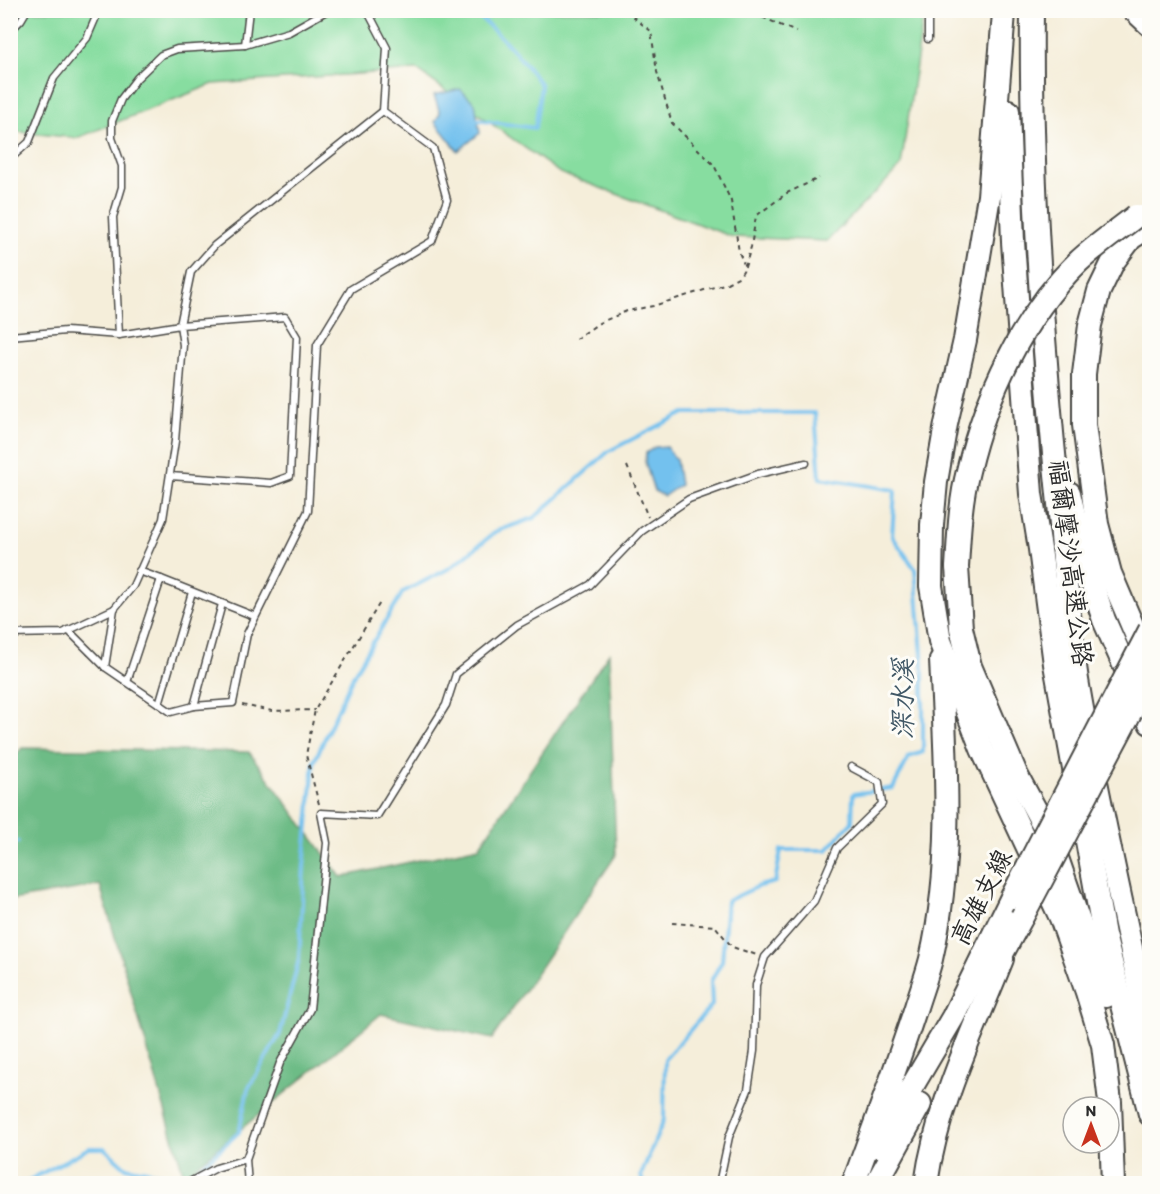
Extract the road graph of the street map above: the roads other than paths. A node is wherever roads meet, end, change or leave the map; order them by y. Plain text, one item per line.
1 (27, 10) edge
2 (99, 10) edge
3 (249, 10) edge
4 (328, 10) edge
5 (367, 10) edge
6 (936, 10) edge
7 (1032, 10) edge
8 (1134, 10) edge
9 (1004, 12) edge
10 (1149, 25) edge
11 (10, 31) edge
12 (928, 39) dead end
13 (245, 45) junction
14 (383, 111) junction
15 (10, 159) edge
16 (1145, 216) edge
17 (180, 325) junction
18 (119, 335) junction
19 (10, 336) edge
20 (10, 352) edge
21 (10, 371) edge
22 (1053, 442) junction
23 (806, 464) dead end
24 (170, 476) junction
25 (139, 571) junction
26 (161, 579) junction
27 (192, 592) junction
28 (222, 604) junction
29 (114, 609) junction
30 (254, 616) junction
31 (68, 630) junction
32 (1149, 630) edge
33 (10, 634) edge
34 (940, 641) junction
35 (105, 667) junction
36 (1149, 667) edge
37 (1149, 675) edge
38 (127, 682) junction
39 (159, 704) junction
40 (194, 706) junction
41 (1149, 723) edge
42 (851, 767) dead end
43 (1015, 916) junction
44 (1149, 1038) edge
45 (1148, 1107) edge
46 (246, 1159) junction
47 (861, 1183) edge
48 (186, 1184) edge
49 (248, 1184) edge
50 (719, 1184) edge
51 (926, 1184) edge
52 (1113, 1184) edge

1 - 11 lane
2 - 15 lane
3 - 13 lane
4 - 13 lane
5 - 14 lane
6 - 12 lane
7 - 22 highway, 福爾摩沙高速公路
8 - 10 highway
9 - 34 highway
9 - 45 highway, 福爾摩沙高速公路
13 - 18 lane
14 - 17 lane
14 - 30 lane
16 - 36 highway
16 - 45 highway, bridge
17 - 18 lane
17 - 24 lane
17 - 24 lane
18 - 19 lane
20 - 21 lane
22 - 41 highway
22 - 44 highway, 福爾摩沙高速公路
23 - 46 lane
24 - 25 lane
25 - 26 lane
25 - 29 lane
26 - 27 lane
26 - 38 lane
27 - 28 lane
27 - 39 lane
28 - 30 lane
28 - 40 lane
29 - 31 lane
29 - 35 lane
30 - 40 lane
31 - 33 lane
31 - 35 lane
32 - 43 highway, 高雄支線, bridge
34 - 47 highway
34 - 52 highway
35 - 38 lane
37 - 43 highway, 高雄支線, bridge
38 - 39 lane
39 - 40 lane
42 - 50 lane
43 - 47 highway, 高雄支線
43 - 47 highway, 高雄支線
43 - 51 highway
46 - 48 lane
46 - 49 lane

